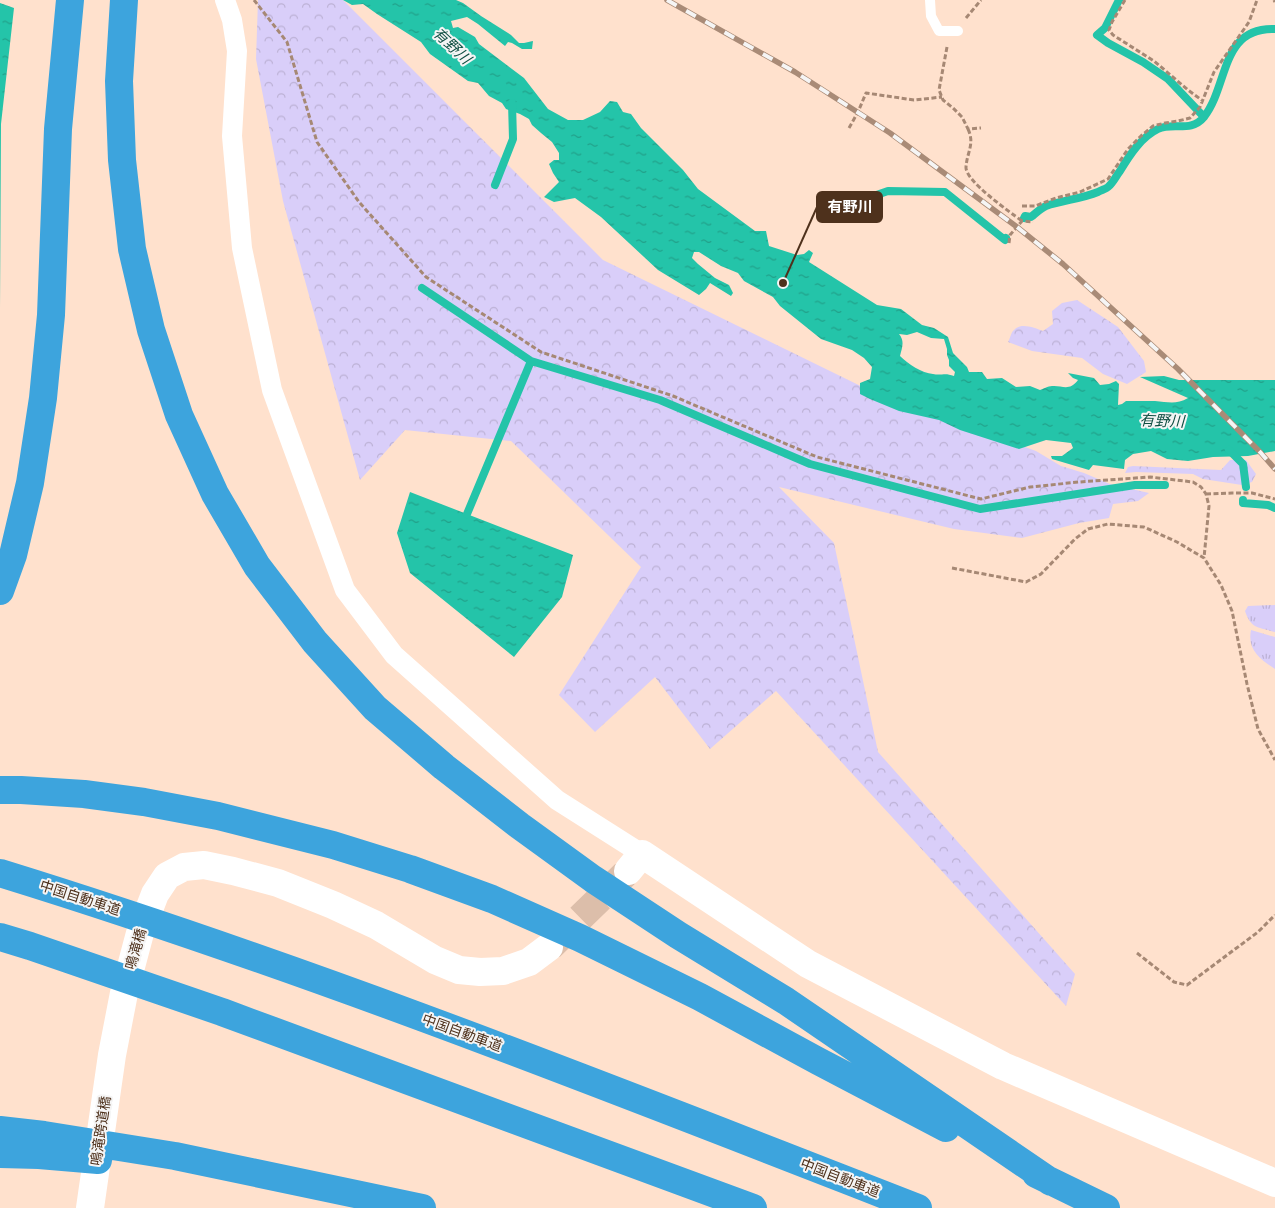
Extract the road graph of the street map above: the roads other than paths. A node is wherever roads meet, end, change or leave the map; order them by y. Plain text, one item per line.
1 (70, 0) edge
2 (225, 0) edge
3 (930, 0) edge
4 (124, 4) edge
5 (953, 31) road end
6 (0, 591) edge
7 (0, 790) edge
8 (635, 862) joint
9 (0, 873) edge
10 (0, 936) edge
11 (549, 947) tunnel mouth
12 (112, 1055) joint
13 (0, 1130) edge
14 (0, 1154) edge
15 (1051, 1182) junction
16 (1275, 1183) edge
17 (320, 1187) junction
18 (90, 1208) edge
19 (422, 1208) edge
20 (753, 1208) edge
21 (918, 1208) edge
22 (1106, 1208) edge

1 - 6 highway
2 - 8 street
3 - 5 lane
4 - 15 highway
7 - 15 highway
8 - 16 street
9 - 21 highway, 中国自動車道
10 - 20 highway
11 - 12 street, 鳴滝橋
12 - 18 street, 鳴滝跨道橋
13 - 17 highway
14 - 17 highway
15 - 22 highway
17 - 19 highway

